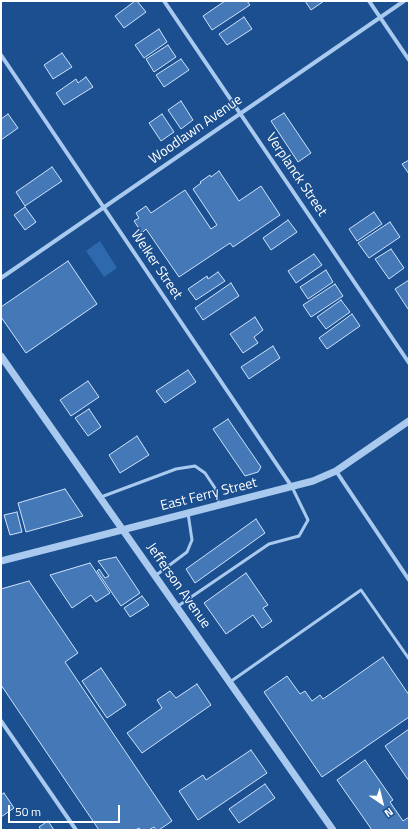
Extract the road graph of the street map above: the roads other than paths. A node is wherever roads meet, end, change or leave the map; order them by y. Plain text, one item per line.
1 (164, 1) edge
2 (369, 1) edge
3 (404, 1) edge
4 (380, 17) junction
5 (1, 55) edge
6 (409, 60) edge
7 (241, 113) junction
8 (103, 207) junction
9 (1, 278) edge
10 (1, 356) edge
11 (409, 362) edge
12 (409, 421) edge
13 (336, 471) junction
14 (292, 487) junction
15 (101, 497) junction
16 (219, 505) junction
17 (188, 513) junction
18 (124, 530) junction
19 (1, 562) edge
20 (155, 576) junction
21 (409, 580) edge
22 (177, 607) junction
23 (409, 658) edge
24 (230, 682) junction
25 (1, 721) edge
26 (76, 830) edge
27 (333, 830) edge

1 - 7 street, Verplanck Street
2 - 4 street
3 - 4 street, Woodlawn Avenue
4 - 6 street
4 - 7 street, Woodlawn Avenue
5 - 8 street, Welker Street
7 - 8 street, Woodlawn Avenue
7 - 11 street, Verplanck Street
8 - 9 street, Woodlawn Avenue
8 - 14 street, Welker Street
10 - 15 street, Jefferson Avenue
12 - 13 street, East Ferry Street
13 - 14 street, East Ferry Street
13 - 21 street
14 - 16 street, East Ferry Street
14 - 22 lane
15 - 16 lane
15 - 18 street, Jefferson Avenue
16 - 17 street, East Ferry Street
17 - 18 street, East Ferry Street
17 - 20 lane
18 - 19 street, East Ferry Street
18 - 20 street, Jefferson Avenue
20 - 22 street, Jefferson Avenue
22 - 24 street, Jefferson Avenue
23 - 24 lane
24 - 27 street, Jefferson Avenue
25 - 26 street

